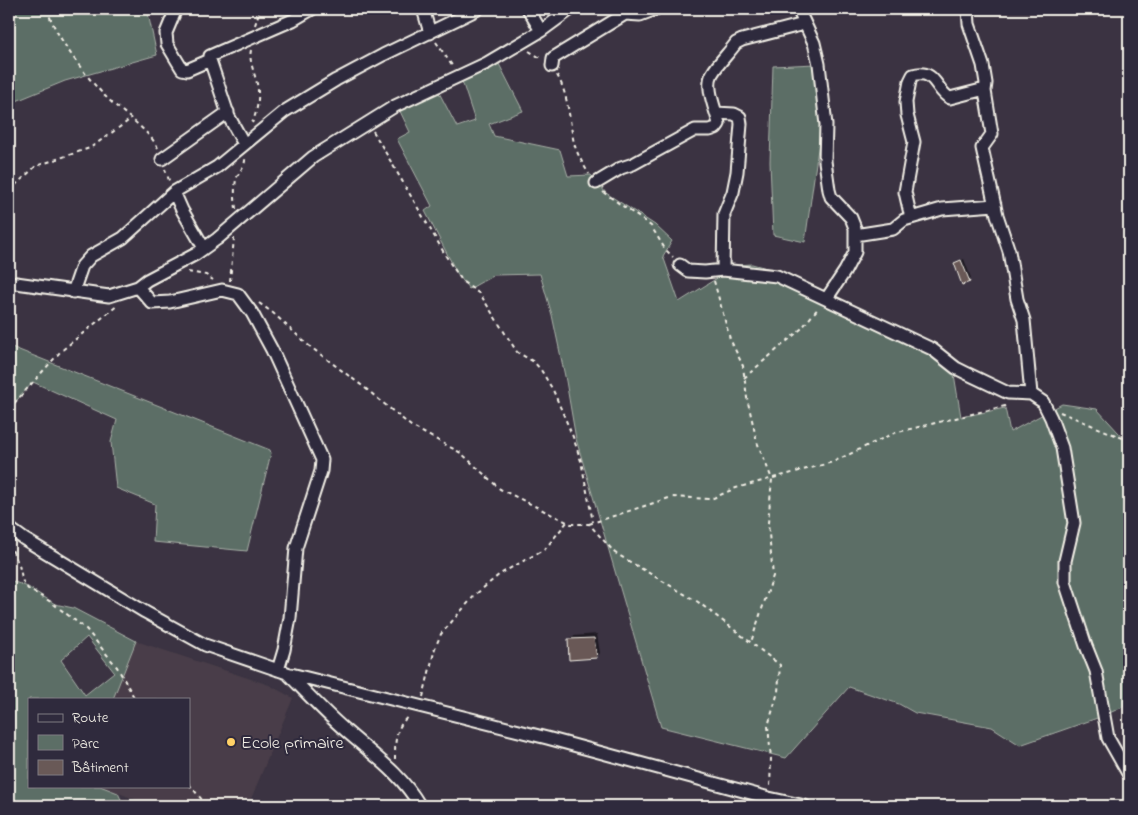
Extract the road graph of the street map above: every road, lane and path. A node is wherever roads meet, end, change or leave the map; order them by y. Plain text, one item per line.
1 (47, 9) edge
2 (176, 9) edge
3 (312, 9) edge
4 (423, 9) edge
5 (478, 9) edge
6 (528, 9) edge
7 (570, 9) edge
8 (656, 9) edge
9 (798, 9) edge
10 (968, 9) edge
11 (804, 24) junction
12 (541, 31) junction
13 (430, 33) junction
14 (512, 48) junction
15 (210, 60) junction
16 (552, 66) junction
17 (458, 75) junction
18 (985, 89) junction
19 (228, 112) junction
20 (716, 113) junction
21 (132, 119) junction
22 (369, 122) junction
23 (244, 144) junction
24 (162, 159) junction
25 (596, 183) junction
26 (9, 191) edge
27 (174, 192) junction
28 (995, 205) junction
29 (911, 218) junction
30 (854, 235) junction
31 (204, 248) junction
32 (680, 265) joint
33 (166, 269) junction
34 (717, 271) junction
35 (214, 281) dead end
36 (9, 282) edge
37 (138, 287) junction
38 (73, 292) junction
39 (827, 298) junction
40 (120, 303) dead end
41 (259, 303) dead end
42 (744, 378) junction
43 (1031, 394) junction
44 (1014, 404) dead end
45 (1046, 407) junction
46 (9, 409) edge
47 (1129, 438) edge
48 (772, 479) junction
49 (567, 522) junction
50 (593, 523) junction
51 (588, 524) junction
52 (9, 528) edge
53 (9, 543) edge
54 (751, 642) junction
55 (282, 671) junction
56 (134, 698) edge
57 (420, 706) junction
58 (396, 774) junction
59 (1129, 775) edge
60 (190, 785) edge
61 (769, 798) junction
62 (206, 806) edge
63 (420, 806) edge
64 (805, 806) edge

1 - 21 path
2 - 15 street
3 - 15 street
4 - 13 street
5 - 13 street
6 - 12 street
7 - 12 street
8 - 16 street
9 - 11 street
10 - 18 street
11 - 20 street
11 - 30 street
12 - 14 street
13 - 17 path
13 - 23 street
14 - 16 path
14 - 17 street
15 - 19 street
16 - 25 path
17 - 22 street
18 - 28 street
18 - 29 street
19 - 23 street
19 - 24 street
20 - 25 street
20 - 34 street
21 - 24 path
21 - 26 path
22 - 31 street
22 - 50 path
23 - 27 street
24 - 27 path
25 - 32 path
27 - 31 street
27 - 38 street
28 - 29 street
28 - 43 street
29 - 30 street
30 - 39 street
31 - 33 street
32 - 34 street
33 - 35 path
33 - 37 street
34 - 39 street
34 - 42 path
36 - 38 street
37 - 38 street
37 - 55 street
39 - 42 path
39 - 43 street
40 - 46 path
41 - 49 path
42 - 48 path
43 - 45 street
44 - 48 path
45 - 47 path
45 - 59 street
48 - 50 path
48 - 54 path
49 - 51 path
49 - 57 path
50 - 51 path
51 - 54 path
52 - 55 street
53 - 56 path
54 - 61 path
55 - 57 street
55 - 58 street
57 - 58 path
57 - 61 street
58 - 63 street
60 - 62 path
61 - 64 street

